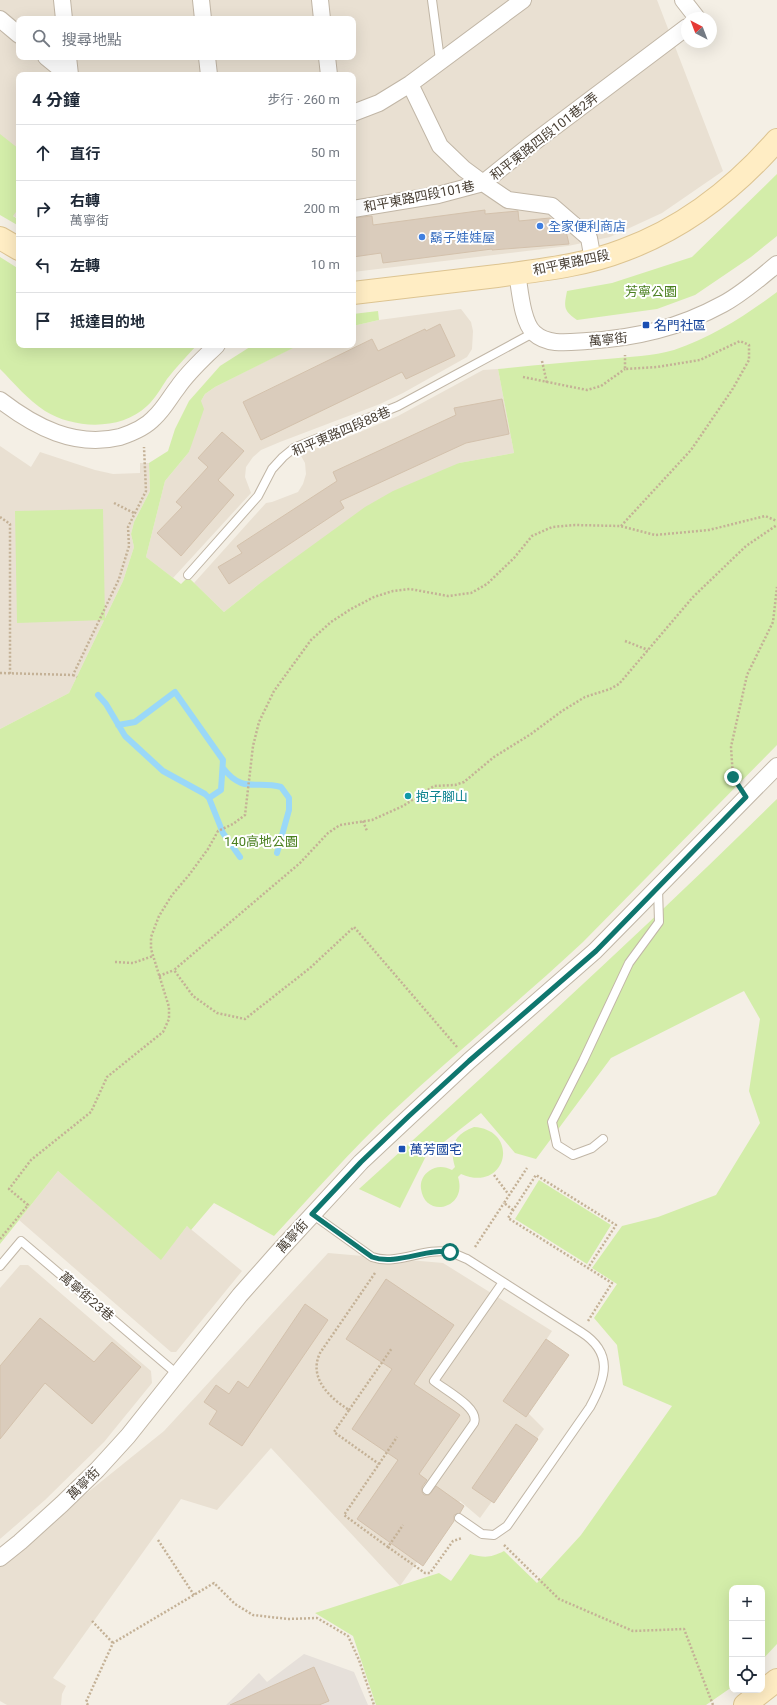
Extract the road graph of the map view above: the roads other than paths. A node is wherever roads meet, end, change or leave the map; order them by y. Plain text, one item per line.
1 (62, 0) edge
2 (201, 0) edge
3 (320, 0) edge
4 (432, 0) edge
5 (523, 0) edge
6 (684, 0) edge
7 (693, 12) edge
8 (64, 16) edge
9 (203, 16) edge
10 (322, 16) edge
11 (0, 19) edge
12 (16, 32) edge
13 (681, 32) edge
14 (50, 60) edge
15 (68, 60) edge
16 (207, 60) edge
17 (328, 60) edge
18 (440, 60) junction
19 (65, 72) edge
20 (69, 72) edge
21 (209, 72) edge
22 (330, 72) edge
23 (410, 84) junction
24 (356, 112) edge
25 (777, 140) edge
26 (483, 183) junction
27 (356, 209) edge
28 (0, 238) edge
29 (16, 247) edge
30 (593, 260) junction
31 (777, 264) edge
32 (517, 273) junction
33 (356, 293) edge
34 (533, 333) junction
35 (215, 348) edge
36 (0, 400) edge
37 (188, 575) dead end
38 (777, 766) edge
39 (658, 888) junction
40 (603, 1139) dead end
41 (312, 1214) junction
42 (0, 1266) edge
43 (503, 1282) junction
44 (177, 1374) junction
45 (428, 1490) dead end
46 (460, 1518) dead end
47 (0, 1558) edge
48 (777, 1680) edge
49 (745, 1705) edge

1 - 8 street
2 - 9 street
3 - 10 street
4 - 18 lane
5 - 18 street
6 - 7 street
11 - 12 street
13 - 26 street, 和平東路四段101巷2弄
14 - 19 street
15 - 20 street
16 - 21 street
17 - 22 street
18 - 23 street
23 - 24 street
23 - 26 street, 和平東路四段101巷2弄
25 - 30 main road, 和平東路四段
26 - 27 street, 和平東路四段101巷
26 - 30 street, 和平東路四段101巷
28 - 29 main road
30 - 32 main road, 和平東路四段
31 - 34 street, 萬寧街
32 - 33 main road, 和平東路四段
32 - 34 street
34 - 37 lane, 和平東路四段88巷
35 - 36 street
38 - 39 street, 萬寧街
39 - 40 lane
39 - 41 street, 萬寧街
41 - 43 lane
41 - 44 street, 萬寧街
42 - 44 lane, 萬寧街23巷
43 - 45 lane
43 - 46 lane
44 - 47 street, 萬寧街
48 - 49 main road

